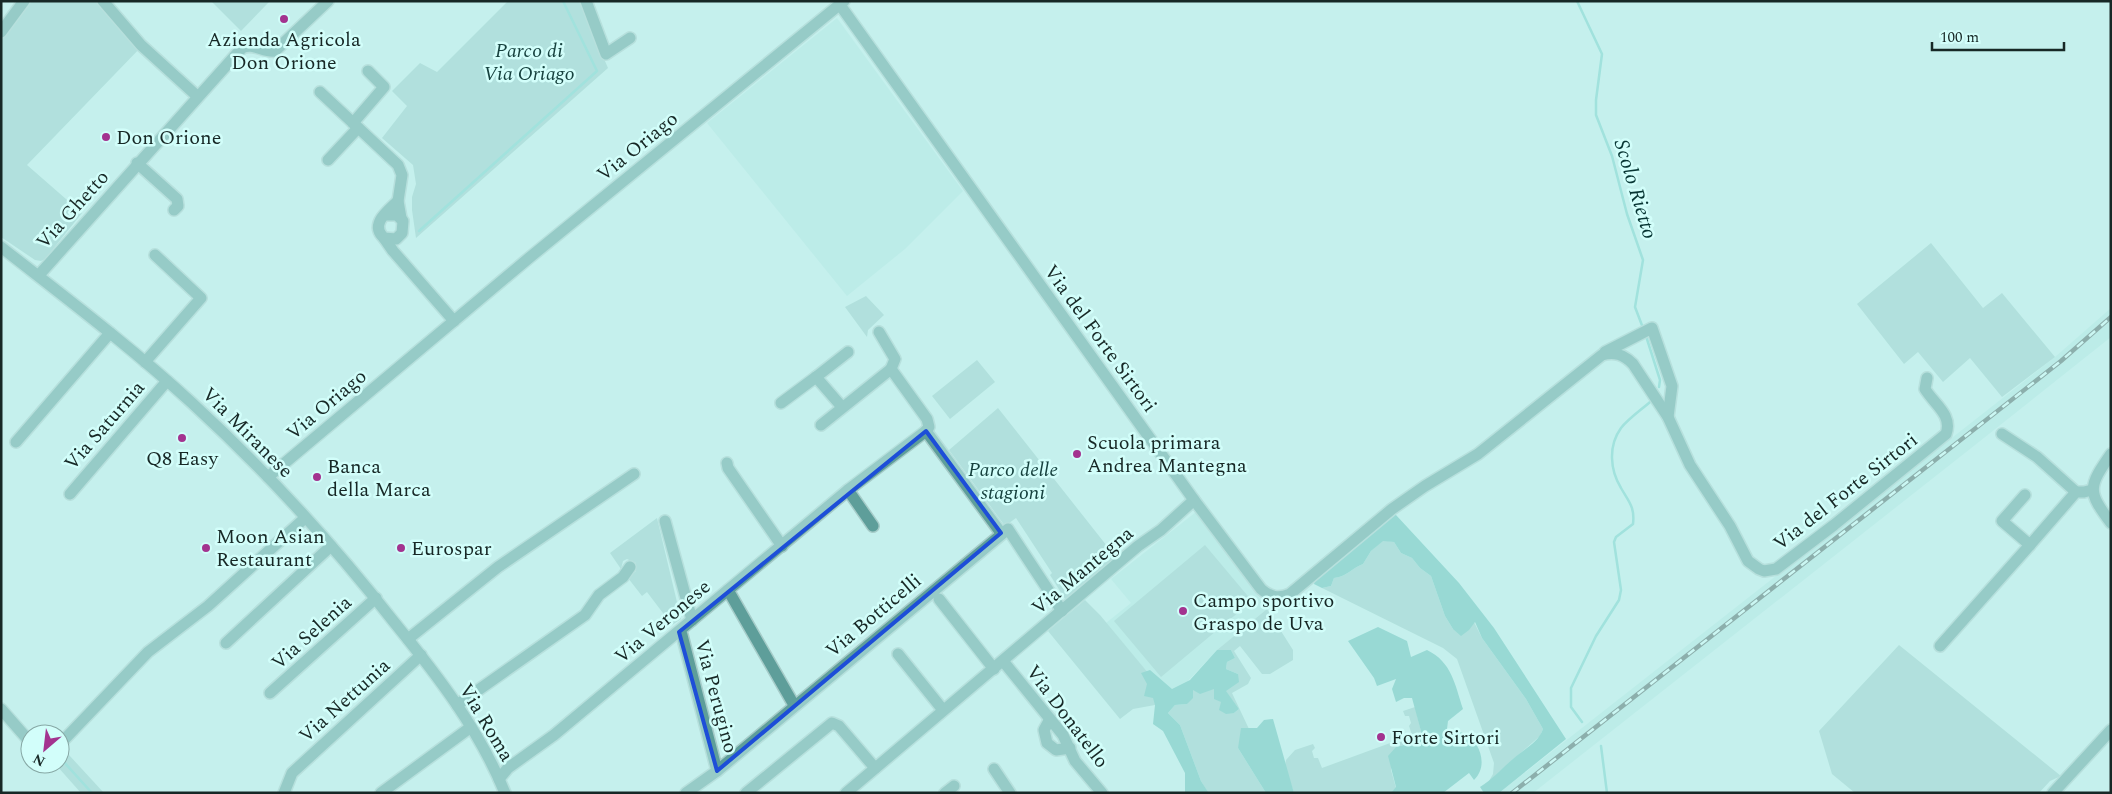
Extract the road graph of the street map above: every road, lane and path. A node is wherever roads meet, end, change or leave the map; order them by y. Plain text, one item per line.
1 (24, 1) edge
2 (103, 1) edge
3 (328, 1) edge
4 (586, 1) edge
5 (842, 3) edge
6 (1, 32) edge
7 (630, 38) dead end
8 (368, 71) dead end
9 (320, 92) dead end
10 (197, 96) junction
11 (355, 125) junction
12 (328, 160) dead end
13 (137, 164) junction
14 (398, 201) junction
15 (174, 210) dead end
16 (385, 214) junction
17 (401, 218) junction
18 (402, 233) junction
19 (384, 238) junction
20 (1, 247) edge
21 (155, 255) dead end
22 (407, 265) junction
23 (39, 275) junction
24 (454, 321) junction
25 (879, 332) dead end
26 (110, 333) junction
27 (848, 352) dead end
28 (1602, 354) junction
29 (145, 362) junction
30 (891, 369) junction
31 (816, 377) junction
32 (1927, 378) dead end
33 (167, 380) junction
34 (781, 403) dead end
35 (842, 407) junction
36 (1668, 417) junction
37 (821, 426) dead end
38 (926, 431) junction
39 (2002, 434) dead end
40 (16, 442) dead end
41 (2111, 454) edge
42 (727, 463) dead end
43 (634, 474) dead end
44 (268, 477) junction
45 (848, 490) junction
46 (2092, 490) junction
47 (2076, 492) junction
48 (70, 494) dead end
49 (2025, 495) dead end
50 (1194, 500) junction
51 (305, 518) junction
52 (665, 521) dead end
53 (2111, 523) edge
54 (874, 526) dead end
55 (1001, 534) junction
56 (2030, 545) junction
57 (330, 546) junction
58 (782, 546) junction
59 (630, 567) dead end
60 (728, 590) junction
61 (376, 598) junction
62 (939, 599) dead end
63 (1062, 611) junction
64 (692, 620) junction
65 (679, 632) junction
66 (408, 639) junction
67 (226, 643) dead end
68 (1940, 646) dead end
69 (898, 654) dead end
70 (421, 655) junction
71 (998, 665) junction
72 (434, 672) joint
73 (270, 693) dead end
74 (457, 705) junction
75 (794, 705) junction
76 (944, 710) junction
77 (2, 711) edge
78 (1050, 719) junction
79 (471, 728) junction
80 (2111, 730) edge
81 (20, 731) edge
82 (70, 734) edge
83 (1070, 748) junction
84 (875, 768) junction
85 (994, 769) dead end
86 (717, 771) junction
87 (499, 779) junction
88 (284, 793) edge
89 (381, 793) edge
90 (505, 793) edge
91 (686, 793) edge
92 (746, 793) edge
93 (846, 793) edge
94 (1010, 793) edge
95 (1102, 793) edge
96 (2053, 793) edge

1 - 6 street
2 - 10 street
3 - 10 street, Via Ghetto
4 - 7 street
5 - 24 street, Via Oriago
5 - 50 street, Via del Forte Sirtori
8 - 11 street
9 - 11 street
10 - 13 street, Via Ghetto
11 - 12 street
11 - 14 street
13 - 15 street
13 - 23 street, Via Ghetto
14 - 16 street
14 - 17 street
16 - 17 street
16 - 19 street
17 - 18 street
18 - 19 street
18 - 22 street
19 - 22 street
20 - 23 street, Via Miranese
21 - 29 street
22 - 24 street
23 - 26 street, Via Miranese
24 - 44 street, Via Oriago
25 - 30 street
26 - 29 street, Via Miranese
26 - 40 street
27 - 31 street
28 - 36 street, Via del Forte Sirtori
28 - 36 street, Via del Forte Sirtori
28 - 50 street, Via del Forte Sirtori
29 - 33 street, Via Miranese
30 - 35 street
30 - 38 street
31 - 34 street
31 - 35 street
32 - 36 street, Via del Forte Sirtori
33 - 44 street, Via Miranese
33 - 48 street, Via Saturnia
35 - 37 street
38 - 45 street, Via Veronese
38 - 55 street
39 - 47 street
41 - 46 street
42 - 58 street
43 - 66 street
44 - 51 street, Via Miranese
45 - 54 street
45 - 58 street, Via Veronese
46 - 47 street
46 - 53 street
47 - 56 street
49 - 56 street
50 - 63 street, Via Mantegna
51 - 57 street, Via Miranese
51 - 82 street
52 - 64 street
55 - 63 street
55 - 75 street, Via Botticelli
56 - 68 street
57 - 61 street, Via Miranese
57 - 67 street
58 - 60 street, Via Veronese
59 - 74 street
60 - 64 street, Via Veronese
60 - 75 street
61 - 66 street, Via Miranese
61 - 73 street, Via Selenia
62 - 71 street
63 - 71 street, Via Mantegna
64 - 65 street, Via Veronese
65 - 86 street, Via Perugino
65 - 87 street, Via Veronese
66 - 70 street, Via Miranese
69 - 76 street
70 - 72 street, Via Miranese
70 - 88 street, Via Nettunia
71 - 76 street, Via Mantegna
71 - 78 street, Via Donatello
72 - 74 street, Via Roma
74 - 79 street, Via Roma
75 - 86 street, Via Botticelli
76 - 84 street, Via Mantegna
77 - 81 street
78 - 83 street, Via Donatello
78 - 83 street
79 - 87 street, Via Roma
79 - 89 street
80 - 96 street
83 - 95 street, Via Donatello
84 - 92 street
84 - 93 street, Via Mantegna
85 - 94 street
86 - 91 street, Via Botticelli
87 - 90 street, Via Roma

